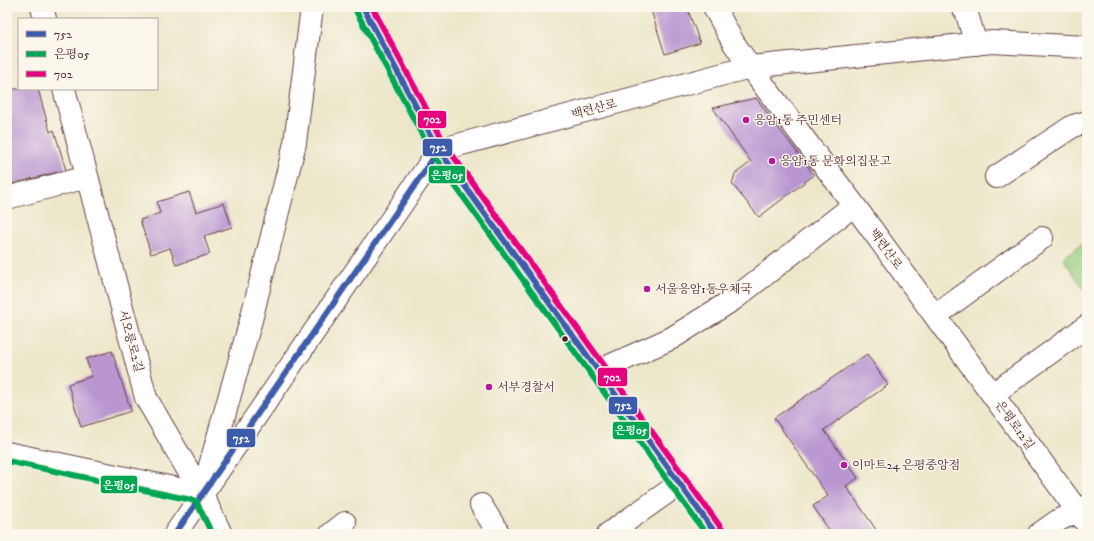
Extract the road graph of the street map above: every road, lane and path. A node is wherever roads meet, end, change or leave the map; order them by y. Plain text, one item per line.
1 (42, 7) edge
2 (312, 7) edge
3 (363, 7) edge
4 (714, 7) edge
5 (962, 7) edge
6 (45, 18) edge
7 (976, 44) junction
8 (1087, 47) edge
9 (750, 67) junction
10 (64, 90) edge
11 (1087, 122) edge
12 (438, 150) junction
13 (87, 177) junction
14 (996, 178) dead end
15 (7, 198) edge
16 (854, 205) junction
17 (1042, 238) dead end
18 (935, 316) junction
19 (1087, 326) edge
20 (598, 371) junction
21 (993, 394) junction
22 (7, 453) edge
23 (679, 484) junction
24 (202, 494) junction
25 (481, 505) dead end
26 (1084, 514) edge
27 (175, 534) edge
28 (221, 534) edge
29 (499, 534) edge
30 (608, 534) edge
31 (716, 534) edge
32 (1039, 534) edge

1 - 6 main road
2 - 24 main road
3 - 12 main road
4 - 9 main road, 백련산로
5 - 7 main road
7 - 8 main road, 백련산로
7 - 9 main road, 백련산로
9 - 12 main road, 백련산로
9 - 16 main road, 백련산로
10 - 13 main road, 서오릉로2길
11 - 14 main road
12 - 20 main road
12 - 24 main road
13 - 15 main road
13 - 24 main road, 서오릉로2길
16 - 18 main road, 백련산로
16 - 20 main road
17 - 18 main road
18 - 21 main road, 백련산로
19 - 21 main road, 은평로12길
20 - 23 main road
21 - 26 main road, 은평로12길
22 - 24 main road
23 - 30 main road
23 - 31 main road
24 - 27 main road
24 - 28 main road, 서오릉로2길
25 - 29 main road
26 - 32 main road, 은평로12길

